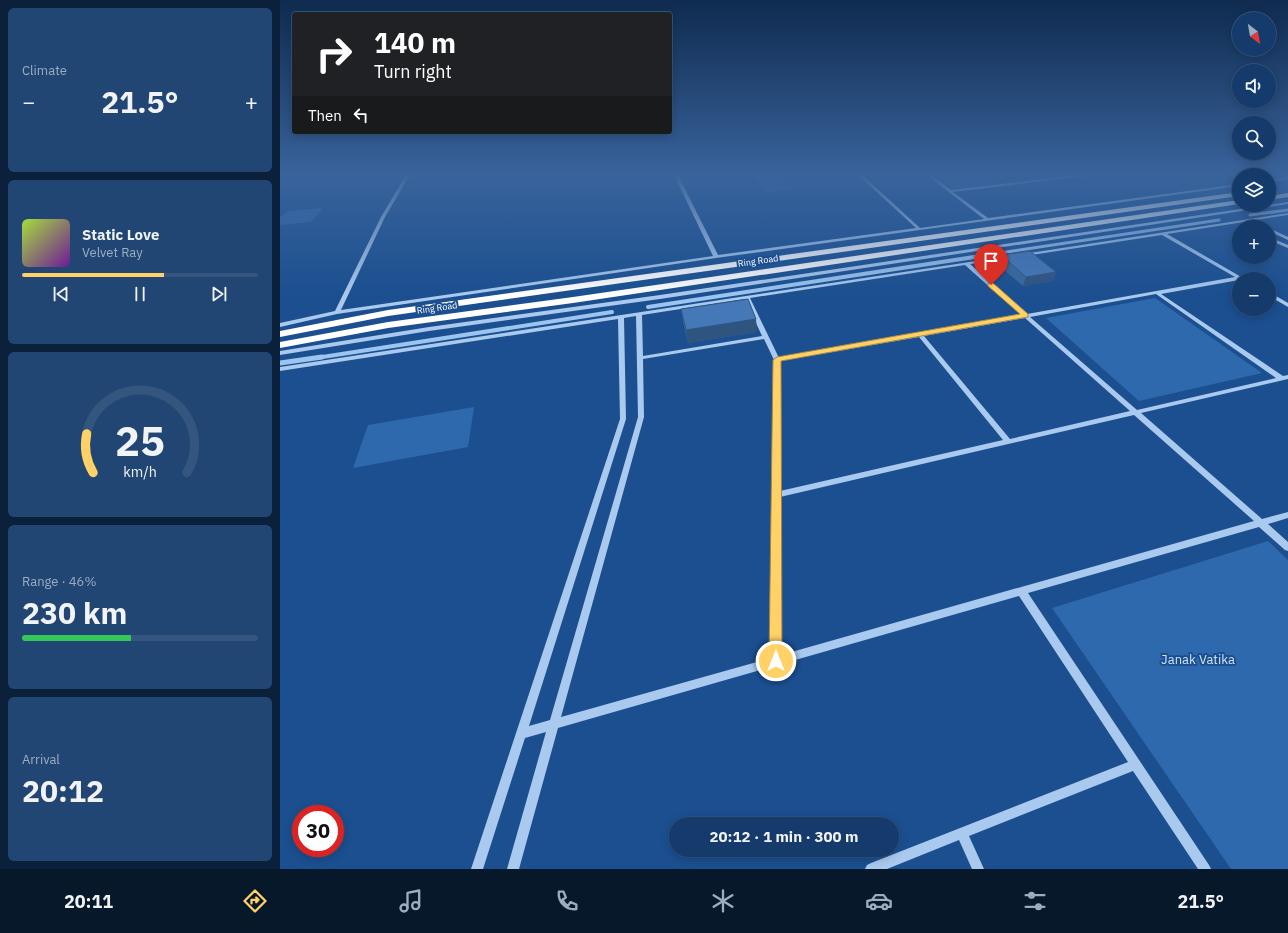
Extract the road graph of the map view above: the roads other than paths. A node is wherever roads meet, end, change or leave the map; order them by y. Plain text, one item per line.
1 (386, 214) edge
2 (695, 214) edge
3 (902, 214) edge
4 (980, 214) edge
5 (1034, 214) edge
6 (1098, 214) edge
7 (1164, 214) edge
8 (1223, 214) edge
9 (1228, 214) edge
10 (1288, 214) edge
11 (988, 220) junction
12 (1243, 220) joint
13 (1232, 222) edge
14 (919, 229) junction
15 (1276, 233) edge
16 (1163, 234) junction
17 (1288, 239) edge
18 (1276, 241) edge
19 (1288, 247) edge
20 (1022, 255) edge
21 (716, 257) junction
22 (1014, 257) edge
23 (967, 264) junction
24 (1232, 273) edge
25 (1232, 280) edge
26 (1156, 293) junction
27 (747, 298) junction
28 (1276, 298) edge
29 (1288, 305) edge
30 (337, 312) junction
31 (639, 314) junction
32 (1026, 316) junction
33 (621, 317) junction
34 (280, 325) edge
35 (280, 334) edge
36 (920, 334) junction
37 (766, 337) junction
38 (280, 345) edge
39 (280, 353) edge
40 (640, 358) junction
41 (777, 360) junction
42 (280, 369) edge
43 (1285, 377) edge
44 (1135, 412) junction
45 (1008, 441) junction
46 (776, 495) junction
47 (1288, 515) edge
48 (1261, 523) junction
49 (1288, 547) edge
50 (1021, 591) junction
51 (776, 661) junction
52 (554, 724) junction
53 (520, 734) junction
54 (1136, 764) junction
55 (962, 833) junction
56 (477, 869) edge
57 (513, 869) edge
58 (871, 869) edge
59 (978, 869) edge
60 (1205, 869) edge

1 - 30 street
2 - 21 street
3 - 14 street
4 - 11 street
5 - 11 street
6 - 35 highway, Ring Road
7 - 38 highway, Ring Road
8 - 39 street
9 - 12 street
10 - 12 street
11 - 14 street
13 - 16 street
14 - 21 street
15 - 17 street
16 - 20 street
16 - 24 street
18 - 19 street
21 - 30 street
22 - 23 street
23 - 27 street
23 - 32 street
25 - 26 street
26 - 32 street
26 - 43 street
27 - 31 street
27 - 37 street
28 - 29 street
30 - 34 street
31 - 33 street
31 - 40 street
32 - 36 street
32 - 44 street
33 - 42 street
33 - 53 street
36 - 41 street
36 - 45 street
37 - 40 street
37 - 41 street
40 - 52 street
41 - 46 street
43 - 44 street
44 - 45 street
44 - 48 street
45 - 46 street
46 - 51 street
47 - 48 street
48 - 49 street
48 - 50 street
50 - 51 street
50 - 54 street
51 - 52 street
52 - 53 street
52 - 57 street
53 - 56 street
54 - 55 street
54 - 60 street
55 - 58 street
55 - 59 street

